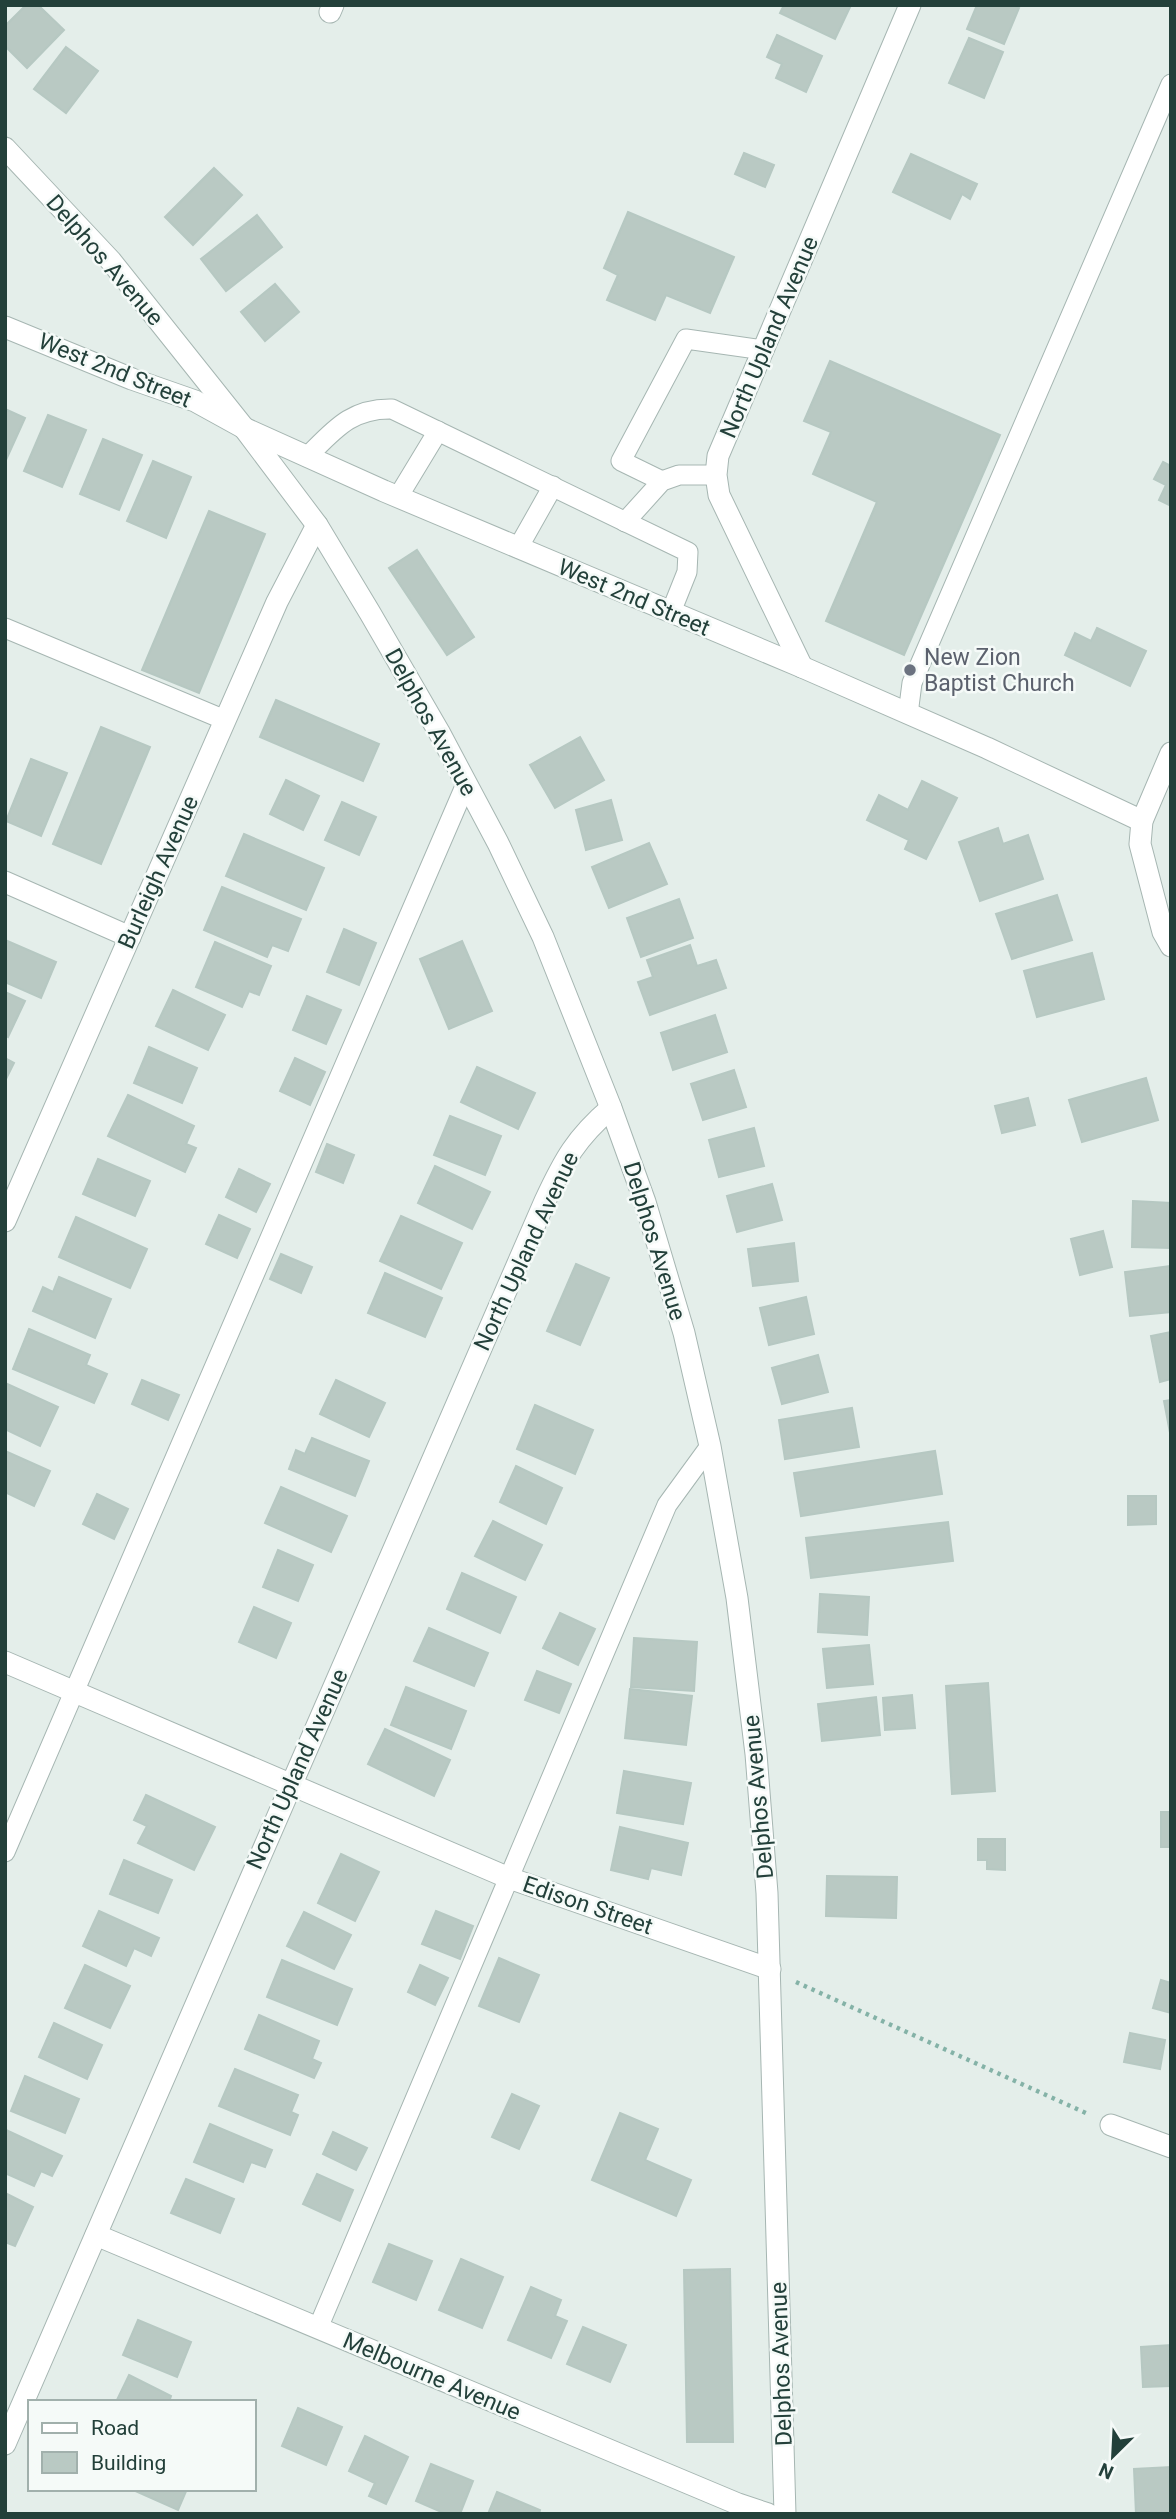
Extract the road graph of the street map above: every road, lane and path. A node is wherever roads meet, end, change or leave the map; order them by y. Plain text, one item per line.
1 (910, 5) edge
2 (1171, 84) edge
3 (5, 148) edge
4 (5, 327) edge
5 (764, 350) junction
6 (244, 428) junction
7 (438, 431) junction
8 (307, 457) junction
9 (716, 475) junction
10 (662, 481) junction
11 (553, 486) junction
12 (398, 497) junction
13 (625, 522) junction
14 (317, 525) junction
15 (518, 548) junction
16 (671, 612) junction
17 (5, 628) edge
18 (802, 667) junction
19 (908, 714) junction
20 (225, 720) junction
21 (1171, 753) edge
22 (466, 784) junction
23 (1142, 821) junction
24 (5, 882) edge
25 (130, 937) junction
26 (1171, 946) edge
27 (611, 1108) junction
28 (5, 1221) edge
29 (710, 1446) junction
30 (5, 1662) edge
31 (76, 1692) junction
32 (292, 1785) junction
33 (5, 1852) edge
34 (509, 1878) junction
35 (770, 1969) junction
36 (1111, 2125) joint
37 (1171, 2147) edge
38 (96, 2235) junction
39 (318, 2328) junction
40 (5, 2444) edge
41 (768, 2514) edge
42 (785, 2514) edge

1 - 5 street, North Upland Avenue
2 - 19 lane
3 - 6 street, Delphos Avenue
4 - 6 street, West 2nd Street
5 - 9 street, North Upland Avenue
5 - 10 lane
6 - 8 street, West 2nd Street
6 - 14 street, Delphos Avenue
7 - 8 lane
7 - 11 lane
7 - 12 lane
8 - 12 street, West 2nd Street
9 - 10 lane
9 - 18 street
10 - 13 lane
11 - 13 lane
11 - 15 lane
12 - 15 street, West 2nd Street
13 - 16 lane
14 - 20 street, Burleigh Avenue
14 - 22 street, Delphos Avenue
15 - 16 street, West 2nd Street
16 - 18 street, West 2nd Street
17 - 20 lane
18 - 19 street, West 2nd Street
19 - 23 street, West 2nd Street
20 - 25 street, Burleigh Avenue
21 - 23 street
22 - 27 street, Delphos Avenue
22 - 31 lane
23 - 26 street
24 - 25 street
25 - 28 street, Burleigh Avenue
27 - 29 street, Delphos Avenue
27 - 32 street, North Upland Avenue
29 - 34 lane
29 - 35 street, Delphos Avenue
30 - 31 street, Edison Street
31 - 32 street, Edison Street
31 - 33 lane
32 - 34 street, Edison Street
32 - 38 street, North Upland Avenue
34 - 35 street, Edison Street
34 - 39 lane
35 - 36 path
35 - 42 street, Delphos Avenue
36 - 37 street
38 - 39 street, Melbourne Avenue
38 - 40 street, North Upland Avenue
39 - 41 street, Melbourne Avenue

